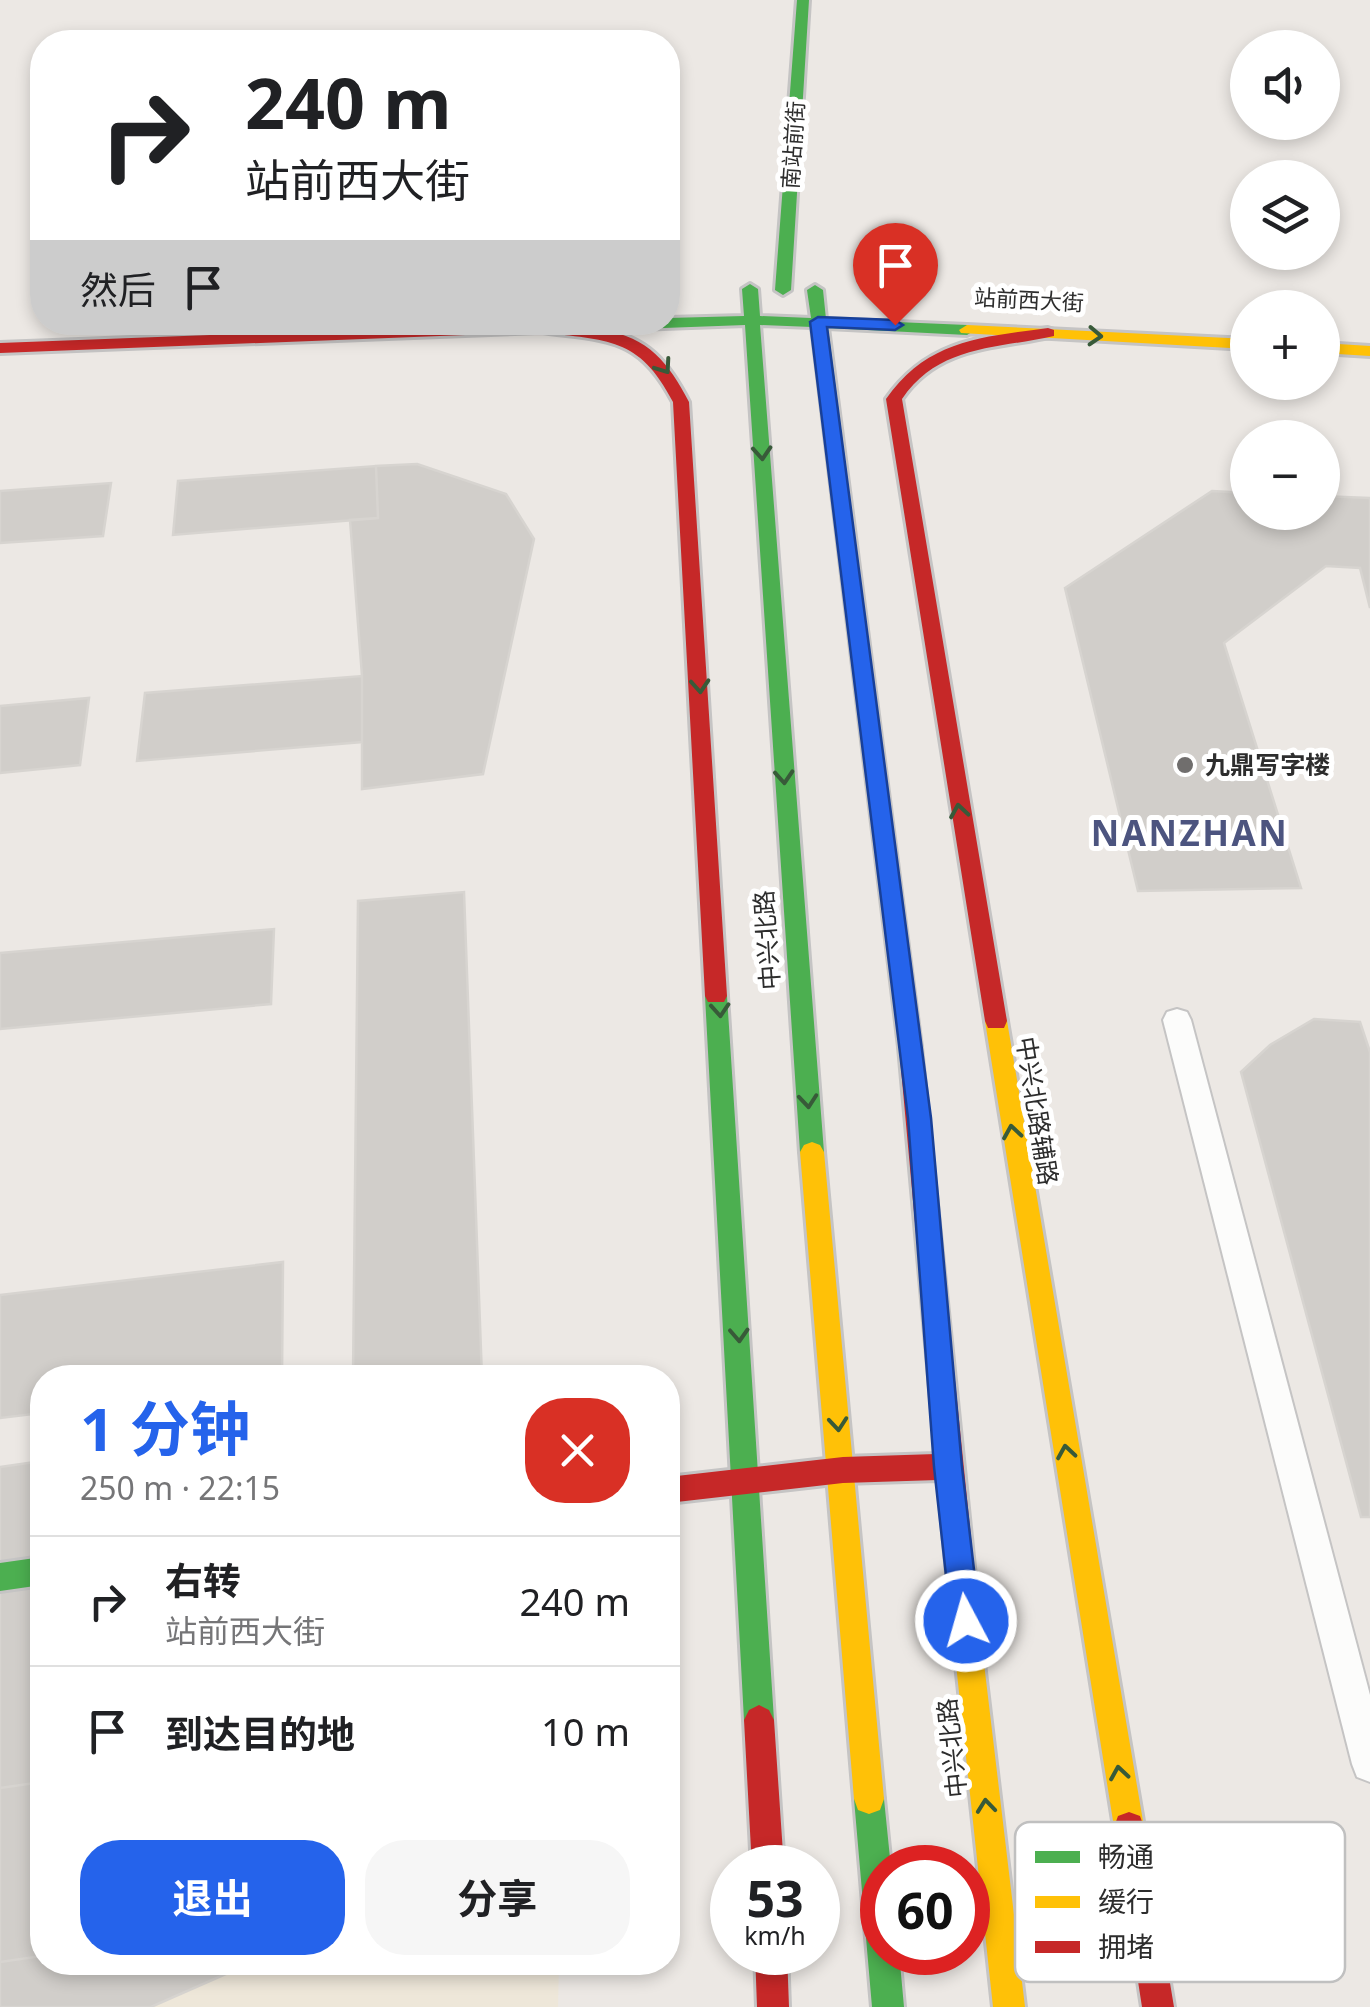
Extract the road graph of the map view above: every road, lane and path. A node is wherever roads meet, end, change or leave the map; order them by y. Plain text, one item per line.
1 (803, 0) edge
2 (783, 290) junction
3 (753, 320) junction
4 (818, 322) junction
5 (680, 323) edge
6 (1048, 333) junction
7 (353, 335) edge
8 (597, 335) edge
9 (1230, 343) edge
10 (0, 348) edge
11 (1340, 349) edge
12 (1370, 351) edge
13 (1177, 1020) dead end
14 (948, 1467) junction
15 (842, 1470) junction
16 (747, 1480) junction
17 (680, 1488) edge
18 (30, 1573) edge
19 (0, 1577) edge
20 (1370, 1764) edge
21 (1127, 1822) edge
22 (767, 1845) edge
23 (874, 1845) edge
24 (772, 1975) edge
25 (885, 1975) edge
26 (1154, 1982) edge
27 (773, 2007) edge
28 (888, 2007) edge
29 (1009, 2007) edge
30 (1158, 2007) edge

1 - 2 main road, 南站前街
2 - 3 main road, 中兴北路
2 - 4 main road, 中兴北路
3 - 4 main road, 站前西大街
3 - 5 main road, 站前西大街
3 -> 15 main road, 中兴北路
4 - 6 main road, 站前西大街
4 - 14 main road, 中兴北路
6 -> 9 main road, 站前西大街
21 -> 6 main road, 中兴北路辅路
7 - 10 main road
8 -> 16 main road
11 - 12 main road
13 - 20 lane
14 - 15 main road
29 -> 14 main road, 中兴北路
15 - 16 main road
15 - 23 main road, 中兴北路
16 - 17 main road
16 - 22 main road
18 - 19 main road
24 - 27 main road
25 - 28 main road, 中兴北路
30 -> 26 main road, 中兴北路辅路

